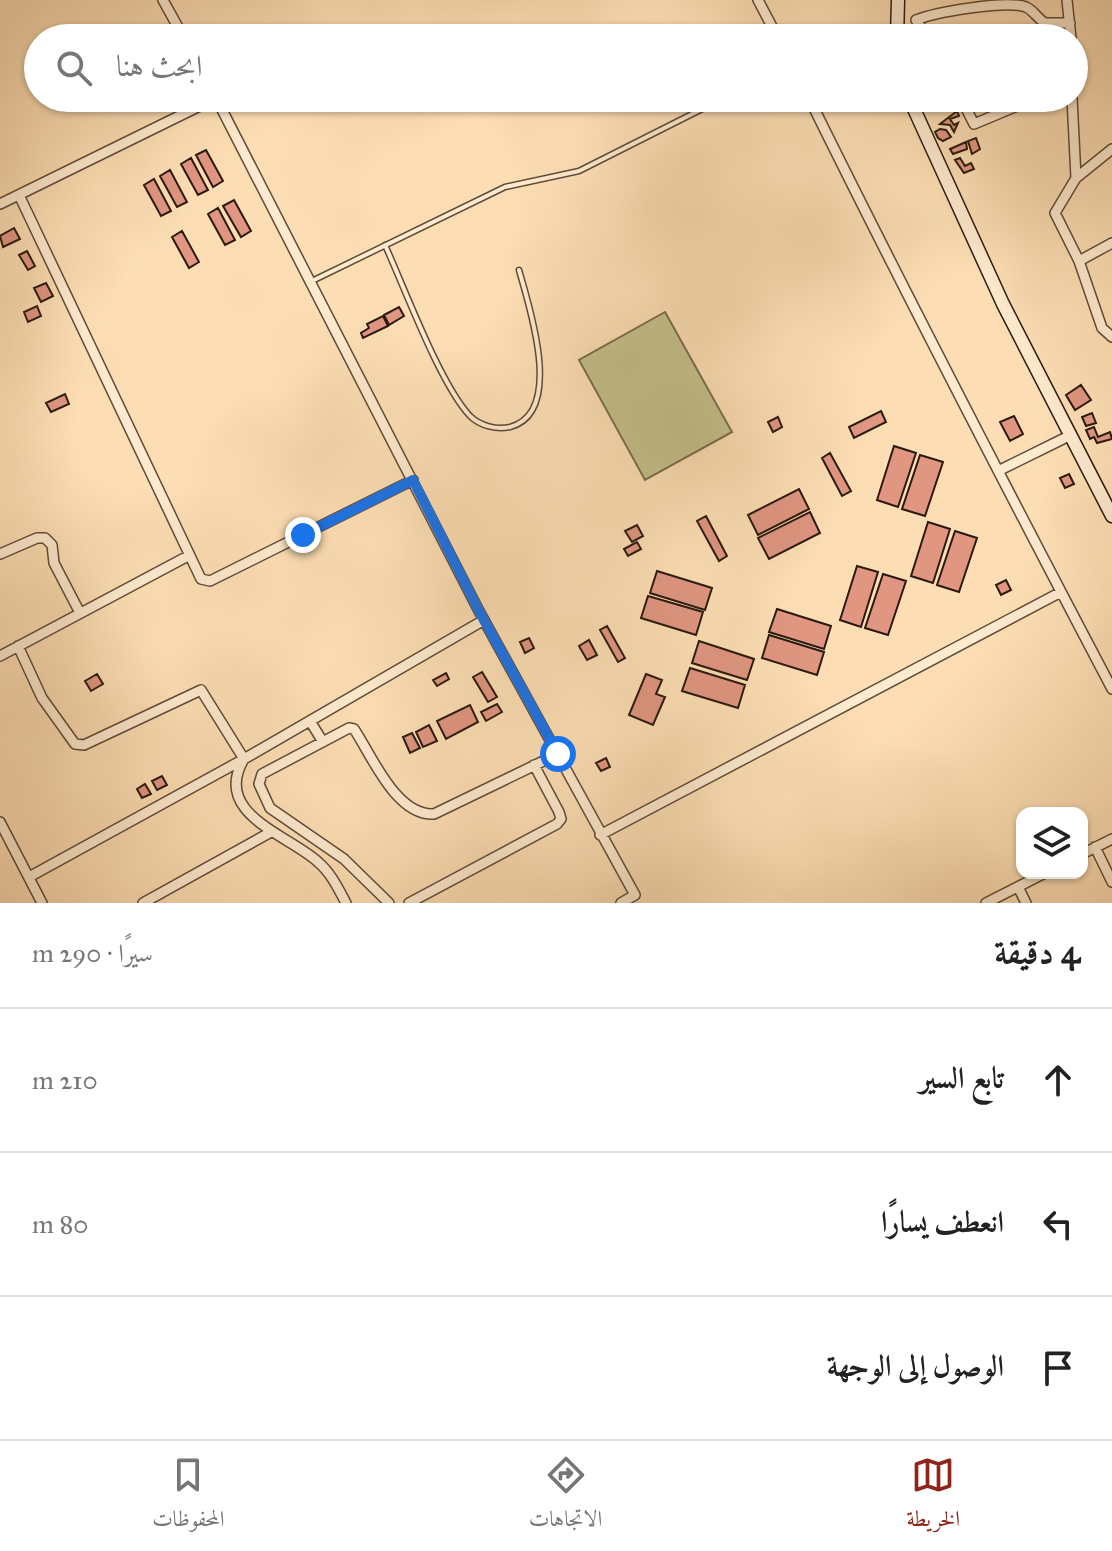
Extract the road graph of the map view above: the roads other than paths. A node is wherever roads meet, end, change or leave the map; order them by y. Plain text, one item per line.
1 (163, 0) edge
2 (758, 0) edge
3 (898, 0) edge
4 (1067, 0) edge
5 (1070, 23) joint
6 (176, 24) edge
7 (771, 24) edge
8 (897, 24) edge
9 (919, 24) edge
10 (1056, 24) joint
11 (188, 112) edge
12 (223, 112) edge
13 (696, 112) edge
14 (816, 112) edge
15 (915, 112) edge
16 (968, 112) edge
17 (1003, 112) edge
18 (1073, 112) edge
19 (1112, 149) edge
20 (1076, 178) junction
21 (19, 195) junction
22 (0, 204) edge
23 (1112, 243) edge
24 (385, 245) junction
25 (1079, 261) junction
26 (519, 270) dead end
27 (310, 282) junction
28 (1112, 322) edge
29 (1102, 328) junction
30 (1112, 337) edge
31 (1071, 435) junction
32 (1000, 470) junction
33 (413, 480) junction
34 (1112, 516) edge
35 (0, 554) edge
36 (188, 556) junction
37 (1061, 592) junction
38 (80, 613) junction
39 (484, 620) junction
40 (18, 646) junction
41 (0, 656) edge
42 (1112, 689) edge
43 (310, 721) junction
44 (323, 742) junction
45 (558, 754) junction
46 (244, 759) junction
47 (534, 765) junction
48 (0, 822) edge
49 (271, 832) junction
50 (600, 835) junction
51 (1112, 839) edge
52 (1095, 847) junction
53 (1088, 851) edge
54 (29, 877) junction
55 (1033, 879) edge
56 (1112, 882) edge
57 (1018, 887) junction
58 (164, 893) junction
59 (638, 899) edge
60 (42, 903) edge
61 (143, 903) edge
62 (169, 903) edge
63 (346, 903) edge
64 (389, 903) edge
65 (409, 903) edge
66 (621, 903) edge
67 (986, 903) edge
68 (1026, 903) edge

1 - 6 street
2 - 7 street
3 - 8 street
4 - 5 street
5 - 10 street
9 - 10 street
11 - 21 street
12 - 27 street
13 - 24 lane
14 - 32 street
15 - 31 street
16 - 17 street
18 - 20 street
19 - 20 street
20 - 25 street
21 - 22 street
21 - 36 street
23 - 25 street
24 - 26 lane
24 - 27 lane
25 - 29 street
27 - 33 street
28 - 29 street
29 - 30 street
31 - 32 street
31 - 34 street
32 - 37 street
33 - 36 street
33 - 39 street
35 - 38 street
36 - 38 street
37 - 42 street
37 - 50 street
38 - 40 street
39 - 43 street
39 - 45 street
40 - 41 street
40 - 46 street
43 - 44 street
43 - 46 street
44 - 47 street
44 - 64 street
45 - 47 street
45 - 50 street
46 - 49 street
46 - 54 street
47 - 65 street
48 - 54 street
49 - 58 street
49 - 63 street
50 - 59 street
51 - 52 street
52 - 53 street
52 - 56 street
54 - 60 street
55 - 57 street
57 - 67 street
57 - 68 street
58 - 61 street
58 - 62 street
59 - 66 street

